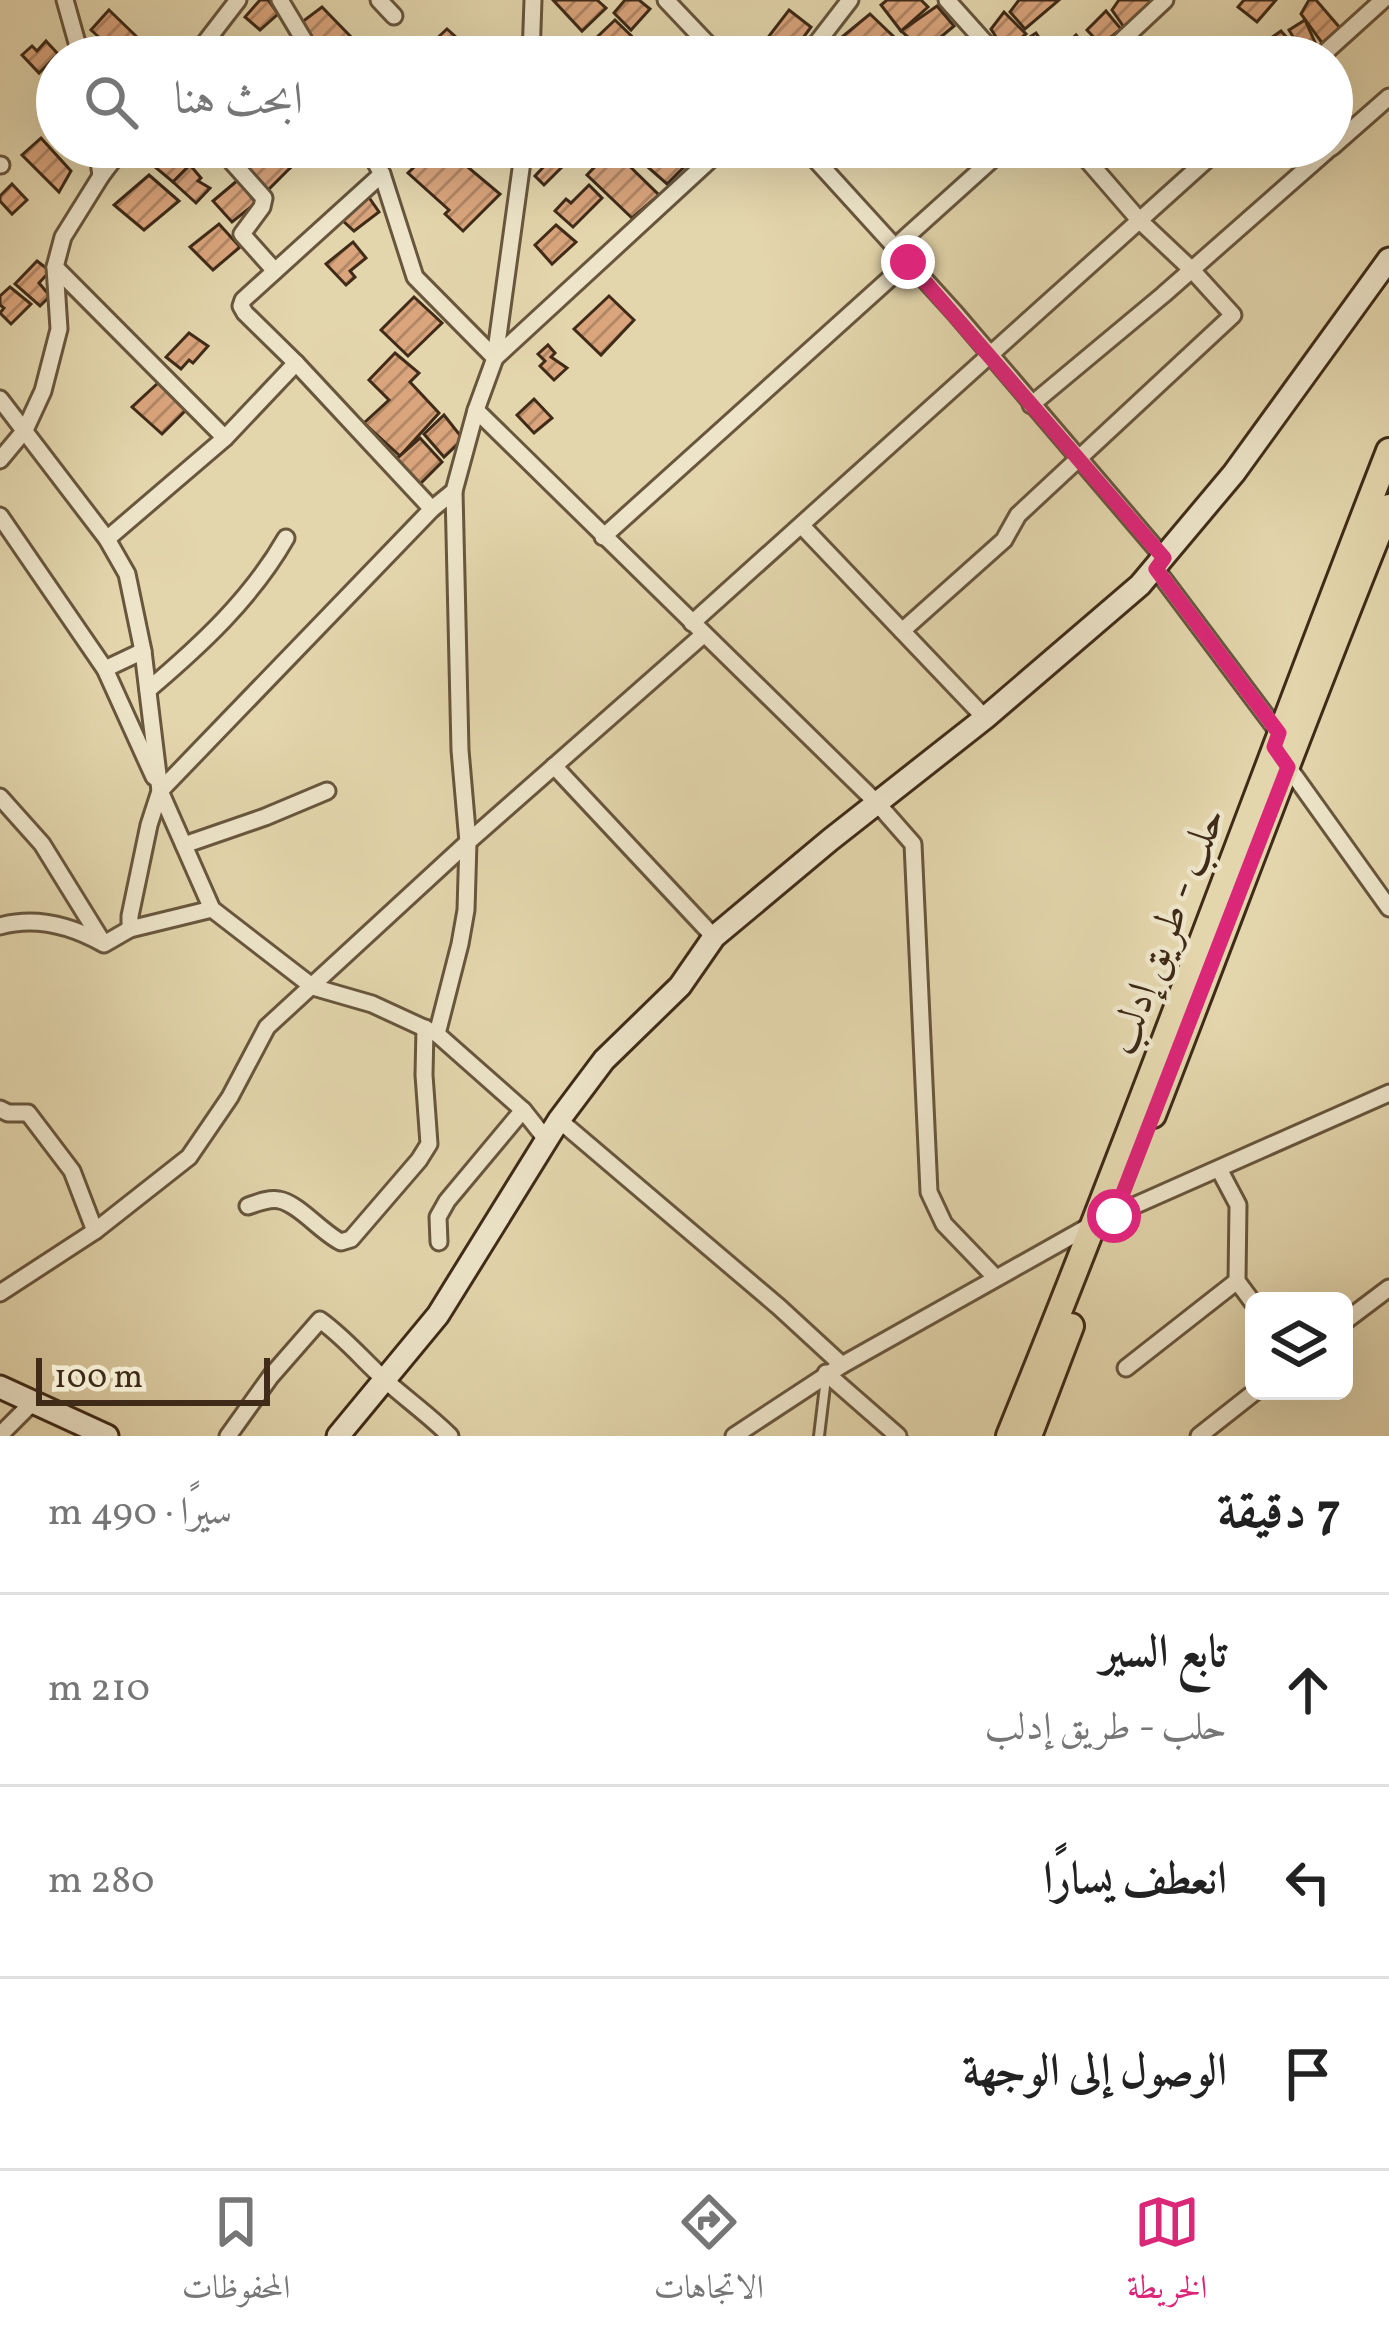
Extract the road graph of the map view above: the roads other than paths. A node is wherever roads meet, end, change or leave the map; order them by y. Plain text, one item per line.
1 (65, 0) edge
2 (238, 0) edge
3 (280, 0) edge
4 (379, 0) edge
5 (533, 0) edge
6 (666, 0) edge
7 (850, 0) edge
8 (947, 0) edge
9 (1165, 0) edge
10 (1383, 0) edge
11 (394, 16) dead end
12 (75, 36) edge
13 (210, 36) edge
14 (301, 36) edge
15 (532, 36) edge
16 (700, 36) edge
17 (822, 36) edge
18 (979, 36) edge
19 (1126, 36) edge
20 (1343, 36) edge
21 (1389, 97) edge
22 (1353, 129) edge
23 (100, 168) edge
24 (107, 168) edge
25 (237, 168) edge
26 (379, 168) edge
27 (521, 168) edge
28 (701, 168) edge
29 (823, 168) edge
30 (983, 168) edge
31 (1094, 168) edge
32 (1198, 168) edge
33 (1308, 168) edge
34 (382, 174) junction
35 (101, 176) junction
36 (1140, 221) junction
37 (895, 247) junction
38 (1389, 259) edge
39 (908, 262) junction
40 (55, 267) junction
41 (1192, 270) junction
42 (275, 271) junction
43 (991, 356) junction
44 (495, 358) junction
45 (296, 363) junction
46 (0, 399) edge
47 (1031, 405) junction
48 (476, 410) junction
49 (25, 430) junction
50 (225, 438) junction
51 (1389, 452) edge
52 (1078, 459) junction
53 (0, 460) edge
54 (454, 491) junction
55 (1389, 507) edge
56 (432, 508) junction
57 (0, 516) edge
58 (802, 526) junction
59 (603, 536) junction
60 (286, 538) dead end
61 (106, 539) junction
62 (1160, 563) junction
63 (698, 629) junction
64 (902, 631) junction
65 (143, 651) junction
66 (105, 669) junction
67 (148, 690) junction
68 (985, 718) junction
69 (1281, 749) junction
70 (554, 766) junction
71 (327, 790) dead end
72 (160, 791) junction
73 (0, 797) edge
74 (877, 803) junction
75 (468, 842) junction
76 (184, 845) junction
77 (1389, 908) edge
78 (212, 909) junction
79 (0, 926) edge
80 (130, 929) junction
81 (713, 937) junction
82 (104, 944) junction
83 (313, 987) junction
84 (431, 1031) junction
85 (1389, 1094) edge
86 (0, 1109) edge
87 (523, 1110) junction
88 (553, 1129) junction
89 (1219, 1169) junction
90 (248, 1206) dead end
91 (1103, 1220) junction
92 (95, 1231) junction
93 (440, 1242) dead end
94 (996, 1278) junction
95 (1237, 1281) junction
96 (1389, 1288) edge
97 (1245, 1292) edge
98 (0, 1293) edge
99 (1353, 1315) edge
100 (1126, 1368) dead end
101 (834, 1369) junction
102 (386, 1380) junction
103 (0, 1387) edge
104 (1245, 1400) edge
105 (34, 1401) junction
106 (0, 1435) edge
107 (107, 1436) edge
108 (228, 1436) edge
109 (338, 1436) edge
110 (450, 1436) edge
111 (734, 1436) edge
112 (819, 1436) edge
113 (898, 1436) edge
114 (1009, 1436) edge
115 (1029, 1436) edge
116 (1199, 1436) edge

1 - 12 street
2 - 13 street
3 - 14 street
4 - 11 street
5 - 15 street
6 - 16 street
7 - 17 street
8 - 18 street
9 - 19 street
10 - 20 street
21 - 22 street
23 - 35 street
24 - 35 street
25 - 42 street
26 - 34 street
27 - 44 street
28 - 44 street
29 - 37 street
30 - 37 street
31 - 36 street
32 - 36 street
33 - 41 street
34 - 42 street
34 - 44 street
35 - 40 street
36 - 41 street
36 - 43 street
37 - 39 street
38 - 62 street
39 - 43 street
39 - 59 street
40 - 49 street
40 - 50 street
41 - 47 street
41 - 52 street
42 - 45 street
43 - 47 street
43 - 58 street
44 - 48 street
45 - 50 street
45 - 56 street
46 - 49 street
47 - 52 street
48 - 54 street
48 - 59 street
49 - 53 street
49 - 61 street
50 - 61 street
51 - 69 main road, حلب - طريق إدلب
52 - 62 street
52 - 64 street
54 - 56 street
54 - 75 street
55 - 69 main road, حلب - طريق إدلب
56 - 72 street
57 - 66 street
58 - 63 street
58 - 64 street
59 - 63 street
60 - 67 street
61 - 65 street
62 - 68 street
62 - 69 street
63 - 70 street
63 - 74 street
64 - 68 street
65 - 66 street
65 - 67 street
66 - 72 street
67 - 72 street
68 - 74 street
69 - 77 street
69 - 91 main road, حلب - طريق إدلب
70 - 75 street
70 - 81 street
71 - 76 street
72 - 76 street
72 - 80 street
73 - 82 street
74 - 81 street
74 - 94 street
75 - 83 street
75 - 84 street
76 - 78 street
78 - 80 street
78 - 83 street
79 - 82 street
80 - 82 street
81 - 88 street
83 - 84 street
83 - 92 street
84 - 87 street
84 - 90 street
85 - 89 street
86 - 92 street
87 - 88 street
87 - 93 street
88 - 101 street
88 - 102 street
89 - 91 street
89 - 95 street
91 - 94 street
91 - 114 main road, حلب - طريق إدلب
91 - 115 main road, حلب - طريق إدلب
92 - 98 street
94 - 101 street
95 - 97 street
95 - 100 street
96 - 99 street
101 - 111 street
101 - 112 lane
101 - 113 street
102 - 108 street
102 - 109 street
102 - 110 street
103 - 105 street
104 - 116 street
105 - 106 street
105 - 107 street

